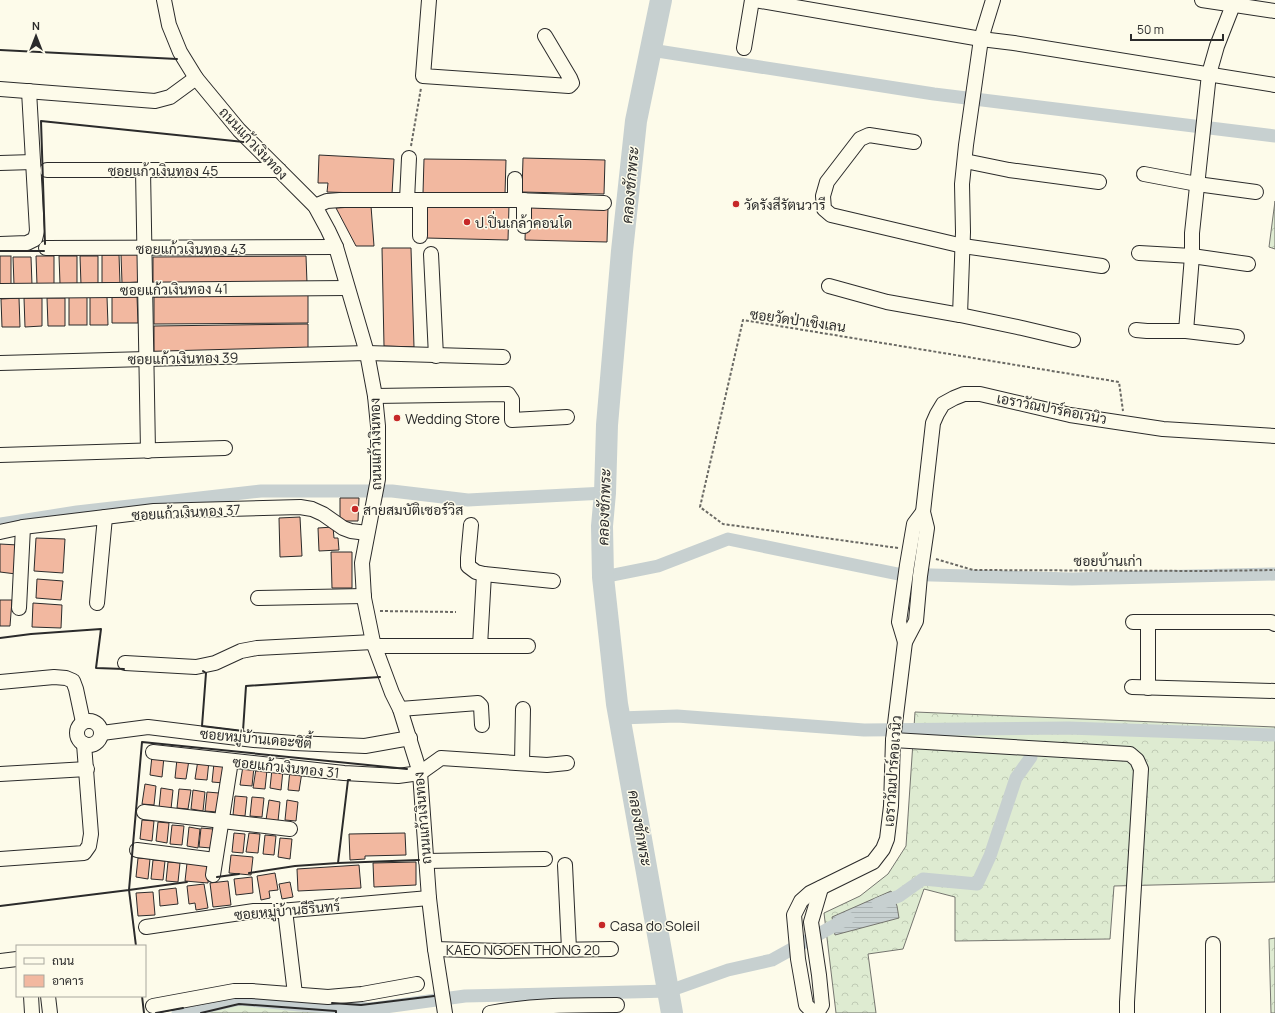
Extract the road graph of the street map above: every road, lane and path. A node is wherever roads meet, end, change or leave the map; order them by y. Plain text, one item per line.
1 (164, 0) edge
2 (429, 0) edge
3 (752, 0) edge
4 (755, 0) edge
5 (993, 0) edge
6 (1202, 0) edge
7 (1234, 2) edge
8 (1275, 11) edge
9 (545, 36) dead end
10 (981, 39) junction
11 (744, 48) dead end
12 (1209, 74) junction
13 (423, 76) junction
14 (196, 78) junction
15 (1275, 85) edge
16 (0, 89) edge
17 (29, 91) junction
18 (914, 142) dead end
19 (409, 158) joint
20 (965, 161) junction
21 (33, 162) junction
22 (0, 163) edge
23 (47, 170) dead end
24 (143, 170) junction
25 (279, 170) junction
26 (1144, 174) dead end
27 (515, 179) dead end
28 (1100, 182) dead end
29 (1197, 184) junction
30 (1256, 192) dead end
31 (413, 200) junction
32 (519, 200) junction
33 (604, 203) dead end
34 (314, 206) junction
35 (524, 226) dead end
36 (420, 236) dead end
37 (0, 244) edge
38 (962, 246) junction
39 (336, 247) junction
40 (46, 248) dead end
41 (145, 248) junction
42 (1139, 253) dead end
43 (431, 254) dead end
44 (1192, 256) junction
45 (1248, 264) dead end
46 (1102, 266) dead end
47 (829, 286) dead end
48 (347, 288) junction
49 (145, 290) junction
50 (0, 291) edge
51 (960, 315) junction
52 (1136, 330) dead end
53 (1186, 331) junction
54 (1237, 337) dead end
55 (1073, 340) dead end
56 (367, 353) junction
57 (436, 356) junction
58 (503, 357) dead end
59 (147, 358) junction
60 (0, 363) edge
61 (375, 396) junction
62 (567, 417) dead end
63 (1125, 422) junction
64 (1275, 436) edge
65 (225, 448) dead end
66 (148, 451) junction
67 (0, 455) edge
68 (923, 512) junction
69 (105, 517) junction
70 (471, 525) dead end
71 (23, 527) junction
72 (0, 532) edge
73 (367, 533) junction
74 (887, 547) dead end
75 (942, 561) dead end
76 (1275, 570) edge
77 (484, 574) junction
78 (553, 581) dead end
79 (364, 596) junction
80 (258, 598) dead end
81 (97, 603) dead end
82 (19, 608) dead end
83 (367, 611) junction
84 (456, 612) dead end
85 (1133, 622) dead end
86 (1148, 622) junction
87 (1275, 624) edge
88 (905, 642) junction
89 (374, 644) junction
90 (480, 646) junction
91 (528, 646) dead end
92 (125, 663) dead end
93 (0, 682) edge
94 (1132, 687) dead end
95 (1148, 688) junction
96 (1275, 691) edge
97 (400, 709) junction
98 (523, 709) dead end
99 (83, 722) junction
100 (482, 725) dead end
101 (102, 732) junction
102 (410, 738) junction
103 (893, 740) junction
104 (84, 744) junction
105 (153, 752) dead end
106 (231, 761) junction
107 (522, 763) junction
108 (567, 763) dead end
109 (87, 769) junction
110 (420, 773) junction
111 (0, 774) edge
112 (144, 812) dead end
113 (222, 821) junction
114 (290, 829) dead end
115 (137, 850) dead end
116 (0, 859) edge
117 (545, 859) dead end
118 (215, 860) junction
119 (426, 861) junction
120 (566, 865) dead end
121 (213, 875) dead end
122 (821, 888) junction
123 (429, 898) junction
124 (285, 910) junction
125 (146, 927) dead end
126 (1213, 944) dead end
127 (435, 949) junction
128 (569, 949) junction
129 (611, 949) dead end
130 (16, 960) edge
131 (0, 961) edge
132 (417, 984) dead end
133 (295, 994) junction
134 (31, 997) edge
135 (48, 997) edge
136 (153, 1006) dead end
137 (617, 1006) dead end
138 (567, 1009) edge
139 (32, 1013) edge
140 (50, 1013) edge
141 (445, 1013) edge
142 (490, 1013) edge
143 (815, 1013) edge
144 (1127, 1013) edge
145 (1213, 1013) edge

1 - 14 street, ถนนแก้วเงินทอง
2 - 13 street
3 - 11 street
4 - 10 street
5 - 10 street
6 - 7 street
7 - 8 street
7 - 12 street
9 - 13 street
10 - 12 street
10 - 20 street
12 - 15 street
12 - 29 street
13 - 19 path
14 - 17 street
14 - 25 street, ถนนแก้วเงินทอง
16 - 17 street
17 - 21 street
18 - 38 street
19 - 31 street
20 - 28 street
20 - 38 street
21 - 22 street
21 - 37 street
23 - 24 street, ซอยแก้วเงินทอง 45
24 - 25 street, ซอยแก้วเงินทอง 45
24 - 41 street
25 - 34 street, ถนนแก้วเงินทอง
26 - 29 street
27 - 32 street
29 - 30 street
29 - 44 street
31 - 32 street
31 - 34 street
31 - 36 street
32 - 33 street
32 - 35 street
34 - 39 street, ถนนแก้วเงินทอง
38 - 46 street
38 - 51 street
39 - 41 street, ซอยแก้วเงินทอง 43
39 - 48 street, ถนนแก้วเงินทอง
40 - 41 street, ซอยแก้วเงินทอง 43
41 - 49 street
42 - 44 street
43 - 57 street
44 - 45 street
44 - 53 street
47 - 51 street
48 - 49 street, ซอยแก้วเงินทอง 41
48 - 56 street, ถนนแก้วเงินทอง
49 - 50 street, ซอยแก้วเงินทอง 41
49 - 59 street
51 - 55 street
52 - 53 street
53 - 54 street
56 - 57 street, ซอยแก้วเงินทอง 39
56 - 59 street, ซอยแก้วเงินทอง 39
56 - 61 street, ถนนแก้วเงินทอง
57 - 58 street, ซอยแก้วเงินทอง 39
59 - 60 street, ซอยแก้วเงินทอง 39
59 - 66 street
61 - 62 street
61 - 73 street, ถนนแก้วเงินทอง
63 - 64 street, เอราวัณปาร์คอเวนิว
63 - 68 street, เอราวัณปาร์คอเวนิว
63 - 74 path, ซอยวัดป่าเชิงเลน
65 - 66 street
66 - 67 street
68 - 88 street, เอราวัณปาร์คอเวนิว
68 - 88 street, เอราวัณปาร์คอเวนิว
69 - 71 street, ซอยแก้วเงินทอง 37
69 - 73 street, ซอยแก้วเงินทอง 37
69 - 81 street
70 - 77 street
71 - 72 street, ซอยแก้วเงินทอง 37
71 - 82 street
73 - 79 street, ถนนแก้วเงินทอง
75 - 76 path, ซอยบ้านเก่า
77 - 78 street
77 - 90 street
79 - 80 street
79 - 83 street, ถนนแก้วเงินทอง
83 - 84 path
83 - 89 street, ถนนแก้วเงินทอง
85 - 86 street
86 - 87 street
86 - 95 street
88 - 103 street, เอราวัณปาร์คอเวนิว
89 - 90 street
89 - 92 street
89 - 97 street, ถนนแก้วเงินทอง
90 - 91 street
93 - 99 street
94 - 95 street
95 - 96 street
97 - 100 street
97 - 102 street, ถนนแก้วเงินทอง
98 - 107 street
99 - 101 street
99 - 104 street
101 - 102 street, ซอยหมู่บ้านเดอะซิตี้
101 - 104 street
102 - 110 street, ถนนแก้วเงินทอง
103 - 122 street, เอราวัณปาร์คอเวนิว
103 - 144 street
104 - 109 street
105 - 106 street, ซอยแก้วเงินทอง 31
106 - 110 street, ซอยแก้วเงินทอง 31
106 - 113 street
107 - 108 street
107 - 110 street
109 - 111 street
109 - 116 street
110 - 119 street, ถนนแก้วเงินทอง
112 - 113 street
113 - 114 street
113 - 118 street
115 - 118 street
117 - 119 street
118 - 121 street
119 - 123 street, ถนนแก้วเงินทอง
120 - 128 street
122 - 143 street
122 - 143 street, เอราวัณปาร์คอเวนิว
123 - 124 street, ซอยหมู่บ้านธีรินทร์
123 - 127 street, ถนนแก้วเงินทอง
124 - 125 street, ซอยหมู่บ้านธีรินทร์
124 - 133 street
126 - 145 street
127 - 128 street, KAEO NGOEN THONG 20
127 - 141 street, ถนนแก้วเงินทอง
128 - 129 street, KAEO NGOEN THONG 20
130 - 131 street
132 - 133 street
133 - 136 street
134 - 139 street
135 - 140 street
137 - 138 street
138 - 142 street

